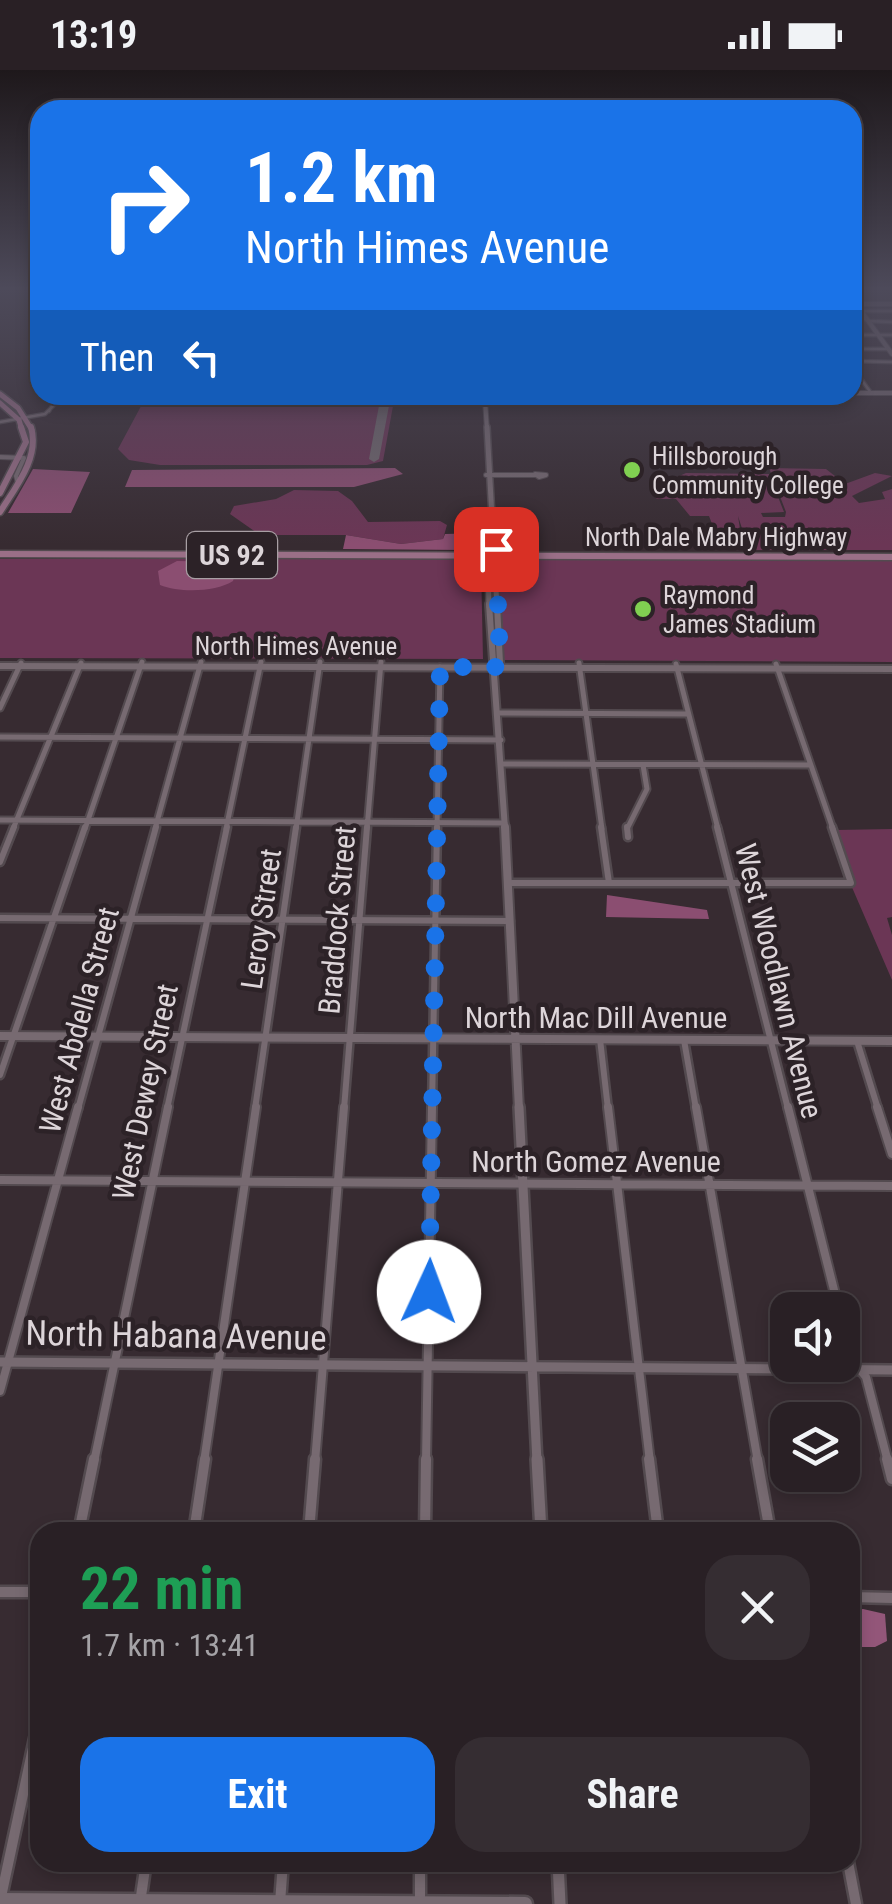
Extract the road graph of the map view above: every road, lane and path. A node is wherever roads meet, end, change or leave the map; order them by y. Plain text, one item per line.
1 (862, 378) edge
2 (862, 393) edge
3 (872, 393) junction
4 (892, 393) edge
5 (0, 398) edge
6 (54, 405) edge
7 (484, 405) edge
8 (16, 417) junction
9 (29, 418) junction
10 (0, 421) edge
11 (0, 458) edge
12 (20, 458) junction
13 (488, 475) junction
14 (535, 475) dead end
15 (18, 483) junction
16 (0, 493) edge
17 (0, 512) edge
18 (0, 551) edge
19 (264, 553) junction
20 (461, 554) junction
21 (492, 554) junction
22 (520, 554) junction
23 (892, 555) edge
24 (494, 607) junction
25 (491, 637) junction
26 (500, 637) junction
27 (491, 652) junction
28 (476, 663) junction
29 (0, 664) edge
30 (142, 664) junction
31 (200, 664) junction
32 (261, 664) junction
33 (320, 664) junction
34 (381, 664) junction
35 (496, 664) junction
36 (20, 665) junction
37 (81, 665) junction
38 (579, 665) junction
39 (676, 666) junction
40 (776, 666) junction
41 (892, 666) edge
42 (440, 667) junction
43 (0, 708) edge
44 (499, 713) junction
45 (586, 714) junction
46 (688, 714) junction
47 (0, 737) edge
48 (51, 737) junction
49 (116, 738) junction
50 (180, 738) junction
51 (245, 738) junction
52 (310, 739) junction
53 (375, 739) junction
54 (440, 739) junction
55 (500, 740) junction
56 (502, 764) junction
57 (594, 765) junction
58 (644, 765) junction
59 (702, 765) junction
60 (811, 765) junction
61 (0, 820) edge
62 (18, 820) junction
63 (87, 820) junction
64 (157, 821) junction
65 (228, 821) junction
66 (298, 822) junction
67 (368, 822) junction
68 (438, 822) junction
69 (505, 822) junction
70 (628, 837) dead end
71 (0, 862) edge
72 (508, 882) junction
73 (610, 883) junction
74 (730, 884) junction
75 (0, 918) edge
76 (54, 918) junction
77 (130, 919) junction
78 (206, 920) junction
79 (283, 920) junction
80 (360, 920) junction
81 (436, 921) junction
82 (510, 922) junction
83 (0, 1036) edge
84 (14, 1036) junction
85 (97, 1036) junction
86 (182, 1037) junction
87 (266, 1038) junction
88 (350, 1038) junction
89 (434, 1038) junction
90 (516, 1039) junction
91 (600, 1040) junction
92 (684, 1040) junction
93 (772, 1040) junction
94 (857, 1041) junction
95 (892, 1041) edge
96 (0, 1075) edge
97 (892, 1154) edge
98 (0, 1180) edge
99 (58, 1180) junction
100 (151, 1181) junction
101 (244, 1182) junction
102 (338, 1182) junction
103 (432, 1183) junction
104 (523, 1183) junction
105 (617, 1184) junction
106 (711, 1185) junction
107 (808, 1186) junction
108 (892, 1186) edge
109 (834, 1292) edge
110 (4, 1362) edge
111 (114, 1362) junction
112 (219, 1364) junction
113 (324, 1364) junction
114 (427, 1365) junction
115 (533, 1366) junction
116 (638, 1366) junction
117 (742, 1368) junction
118 (770, 1368) edge
119 (860, 1369) edge
120 (892, 1370) edge
121 (860, 1372) edge
122 (0, 1390) edge
123 (892, 1479) edge
124 (80, 1522) edge
125 (195, 1522) edge
126 (309, 1522) edge
127 (424, 1522) edge
128 (541, 1522) edge
129 (657, 1522) edge
130 (768, 1522) edge
131 (0, 1592) edge
132 (30, 1592) edge
133 (860, 1597) edge
134 (892, 1598) edge
135 (30, 1762) edge
136 (145, 1872) edge
137 (282, 1872) edge
138 (420, 1872) edge
139 (558, 1872) edge
140 (850, 1872) edge
141 (0, 1901) edge
142 (140, 1903) edge
143 (280, 1903) edge
144 (420, 1903) edge
145 (524, 1904) edge
146 (560, 1904) edge
147 (856, 1904) edge

1 - 3 street
2 - 3 street
3 - 4 street
5 - 8 main road
6 - 9 street
7 - 13 street
8 - 9 main road
8 - 9 street
8 - 10 street
8 - 12 main road
9 - 15 main road
11 - 12 street
12 - 15 street
12 - 16 main road
13 - 14 street
13 - 21 street
15 - 17 main road
18 - 19 main road, North Dale Mabry Highway / US 92
18 - 19 main road, North Dale Mabry Highway / US 92
19 - 20 main road, North Dale Mabry Highway / US 92
20 - 21 main road
20 - 21 main road, North Dale Mabry Highway / US 92
21 - 22 main road
21 - 22 main road, North Dale Mabry Highway / US 92
21 - 24 street
22 - 23 main road, North Dale Mabry Highway / US 92
24 - 25 street
24 - 26 street
25 - 26 street
25 - 27 street
26 - 35 street
27 - 28 street
27 - 35 street
28 - 34 street, North Himes Avenue
28 - 35 street, North Himes Avenue
29 - 36 street, North Himes Avenue
30 - 31 street, North Himes Avenue
30 - 37 street, North Himes Avenue
30 - 49 street
31 - 32 street, North Himes Avenue
31 - 50 street, West Abdella Street
32 - 33 street, North Himes Avenue
32 - 51 street, West Dewey Street
33 - 34 street, North Himes Avenue
33 - 52 street, Leroy Street
34 - 42 street, North Himes Avenue
34 - 53 street, Braddock Street
35 - 38 street, North Himes Avenue
35 - 42 street, North Himes Avenue
35 - 44 street
36 - 37 street, North Himes Avenue
36 - 43 street
37 - 48 street
38 - 39 street, North Himes Avenue
38 - 45 street
39 - 40 street, North Himes Avenue
39 - 46 street, West Woodlawn Avenue
40 - 41 street, North Himes Avenue
40 - 60 street
42 - 54 street
44 - 45 street
44 - 55 street
45 - 46 street
45 - 57 street
46 - 59 street, West Woodlawn Avenue
47 - 48 street
48 - 49 street
48 - 62 street
49 - 50 street
49 - 63 street
50 - 51 street
50 - 64 street, West Abdella Street
51 - 52 street
51 - 65 street, West Dewey Street
52 - 53 street
52 - 66 street, Leroy Street
53 - 54 street
53 - 67 street, Braddock Street
54 - 55 street
54 - 68 street
55 - 56 street
56 - 57 street
56 - 69 street
57 - 58 street
57 - 73 street
58 - 59 street
58 - 70 street
59 - 60 street
59 - 74 street, West Woodlawn Avenue
60 - 74 street
61 - 62 street
62 - 63 street
62 - 71 street
63 - 64 street
63 - 76 street
64 - 65 street
64 - 77 street, West Abdella Street
65 - 66 street
65 - 78 street, West Dewey Street
66 - 67 street
66 - 79 street, Leroy Street
67 - 68 street
67 - 80 street, Braddock Street
68 - 69 street
68 - 81 street
69 - 72 street
72 - 73 street
72 - 82 street
73 - 74 street
74 - 93 street, West Woodlawn Avenue
75 - 76 street
76 - 77 street
76 - 84 street
77 - 78 street
77 - 85 street, West Abdella Street
78 - 79 street
78 - 86 street, West Dewey Street
79 - 80 street
79 - 87 street, Leroy Street
80 - 81 street
80 - 88 street, Braddock Street
81 - 82 street
81 - 89 street
82 - 90 street
83 - 84 street, North Mac Dill Avenue
84 - 85 street, North Mac Dill Avenue
84 - 96 street
85 - 86 street, North Mac Dill Avenue
85 - 99 street, West Abdella Street
86 - 87 street, North Mac Dill Avenue
86 - 100 street, West Dewey Street
87 - 88 street, North Mac Dill Avenue
87 - 101 street, Leroy Street
88 - 89 street, North Mac Dill Avenue
88 - 102 street, Braddock Street
89 - 90 street, North Mac Dill Avenue
89 - 103 street
90 - 91 street, North Mac Dill Avenue
90 - 104 street
91 - 92 street, North Mac Dill Avenue
91 - 105 street
92 - 93 street, North Mac Dill Avenue
92 - 106 street
93 - 94 street, North Mac Dill Avenue
93 - 107 street, West Woodlawn Avenue
94 - 95 street, North Mac Dill Avenue
94 - 97 street
98 - 99 street, North Gomez Avenue
99 - 100 street, North Gomez Avenue
99 - 110 street, West Abdella Street
100 - 101 street, North Gomez Avenue
100 - 111 street, West Dewey Street
101 - 102 street, North Gomez Avenue
101 - 112 street, Leroy Street
102 - 103 street, North Gomez Avenue
102 - 113 street, Braddock Street
103 - 104 street, North Gomez Avenue
103 - 114 street
104 - 105 street, North Gomez Avenue
104 - 115 street
105 - 106 street, North Gomez Avenue
105 - 116 street
106 - 107 street, North Gomez Avenue
106 - 117 street
107 - 108 street, North Gomez Avenue
107 - 109 street, West Woodlawn Avenue
110 - 111 street, North Habana Avenue
110 - 122 street, West Abdella Street
111 - 112 street, North Habana Avenue
111 - 124 street, West Dewey Street
112 - 113 street, North Habana Avenue
112 - 125 street, Leroy Street
113 - 114 street, North Habana Avenue
113 - 126 street, Braddock Street
114 - 115 street, North Habana Avenue
114 - 127 street
115 - 116 street, North Habana Avenue
115 - 128 street
116 - 117 street, North Habana Avenue
116 - 129 street
117 - 118 street, North Habana Avenue
117 - 130 street
119 - 120 street, North Habana Avenue
121 - 123 street
131 - 132 street
133 - 134 street
135 - 141 street
136 - 142 street
137 - 143 street
138 - 144 street
139 - 146 street
140 - 147 street
141 - 142 main road
142 - 143 main road
143 - 144 main road
144 - 145 main road

